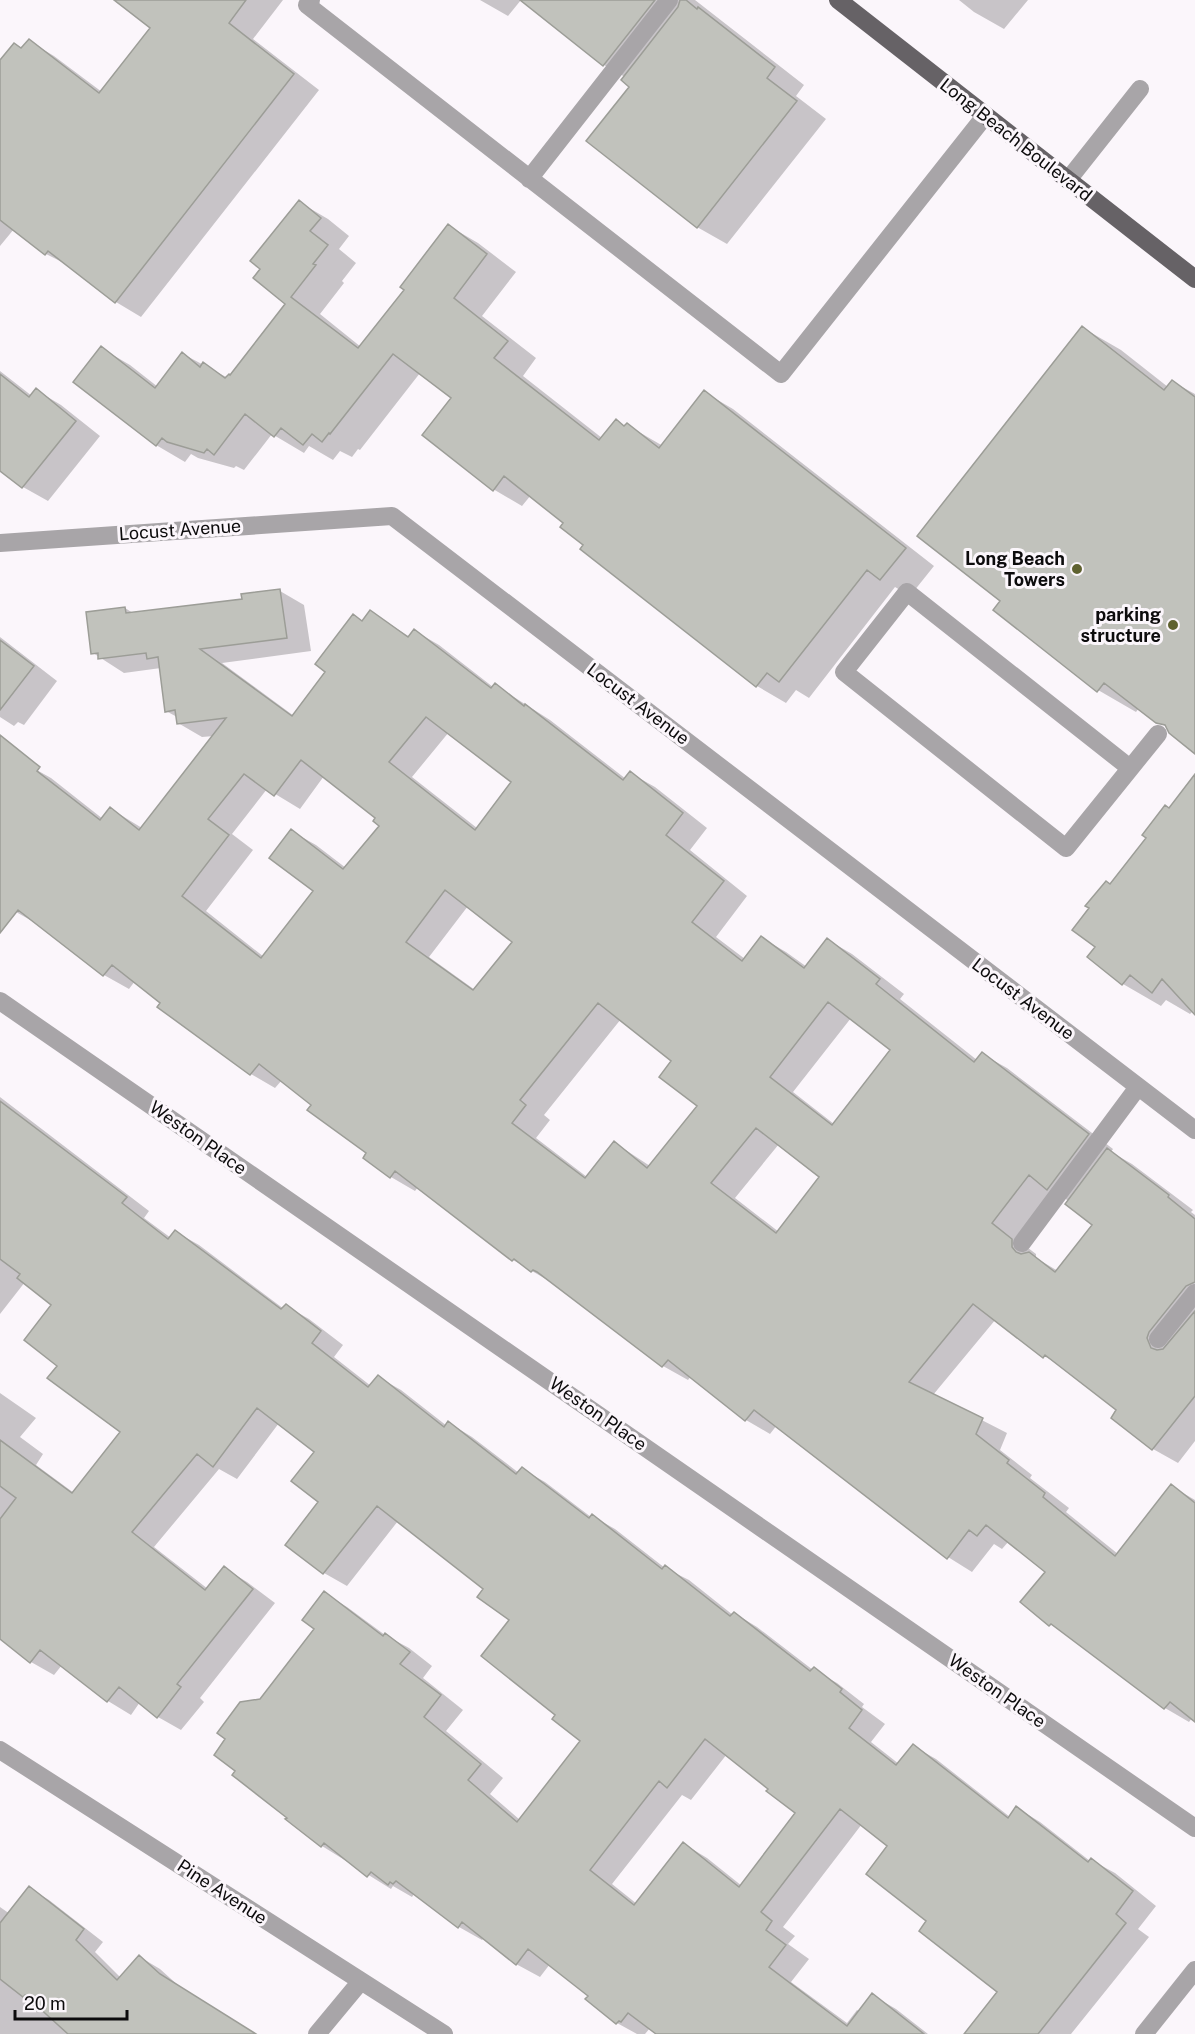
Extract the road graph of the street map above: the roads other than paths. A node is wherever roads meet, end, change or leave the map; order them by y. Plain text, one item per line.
1 (310, 0) edge
2 (669, 0) edge
3 (838, 0) edge
4 (1140, 89) dead end
5 (985, 116) junction
6 (529, 179) junction
7 (1068, 180) junction
8 (1195, 279) edge
9 (0, 543) edge
10 (1158, 734) dead end
11 (1130, 768) junction
12 (0, 1001) edge
13 (1138, 1087) junction
14 (1195, 1130) edge
15 (1022, 1243) dead end
16 (1195, 1293) edge
17 (1158, 1339) dead end
18 (0, 1750) edge
19 (1195, 1828) edge
20 (1195, 1970) edge
21 (361, 1981) junction
22 (317, 2034) edge
23 (444, 2034) edge
24 (1144, 2034) edge

1 - 6 street
2 - 6 street
3 - 5 main road, Long Beach Boulevard
4 - 7 street
5 - 6 street
5 - 7 main road, Long Beach Boulevard
7 - 8 main road, Long Beach Boulevard
9 - 13 street, Locust Avenue
10 - 11 street
11 - 11 street
12 - 19 street, Weston Place
13 - 14 street, Locust Avenue
13 - 15 street
16 - 17 street
18 - 21 street, Pine Avenue
20 - 24 street
21 - 22 street
21 - 23 street, Pine Avenue

